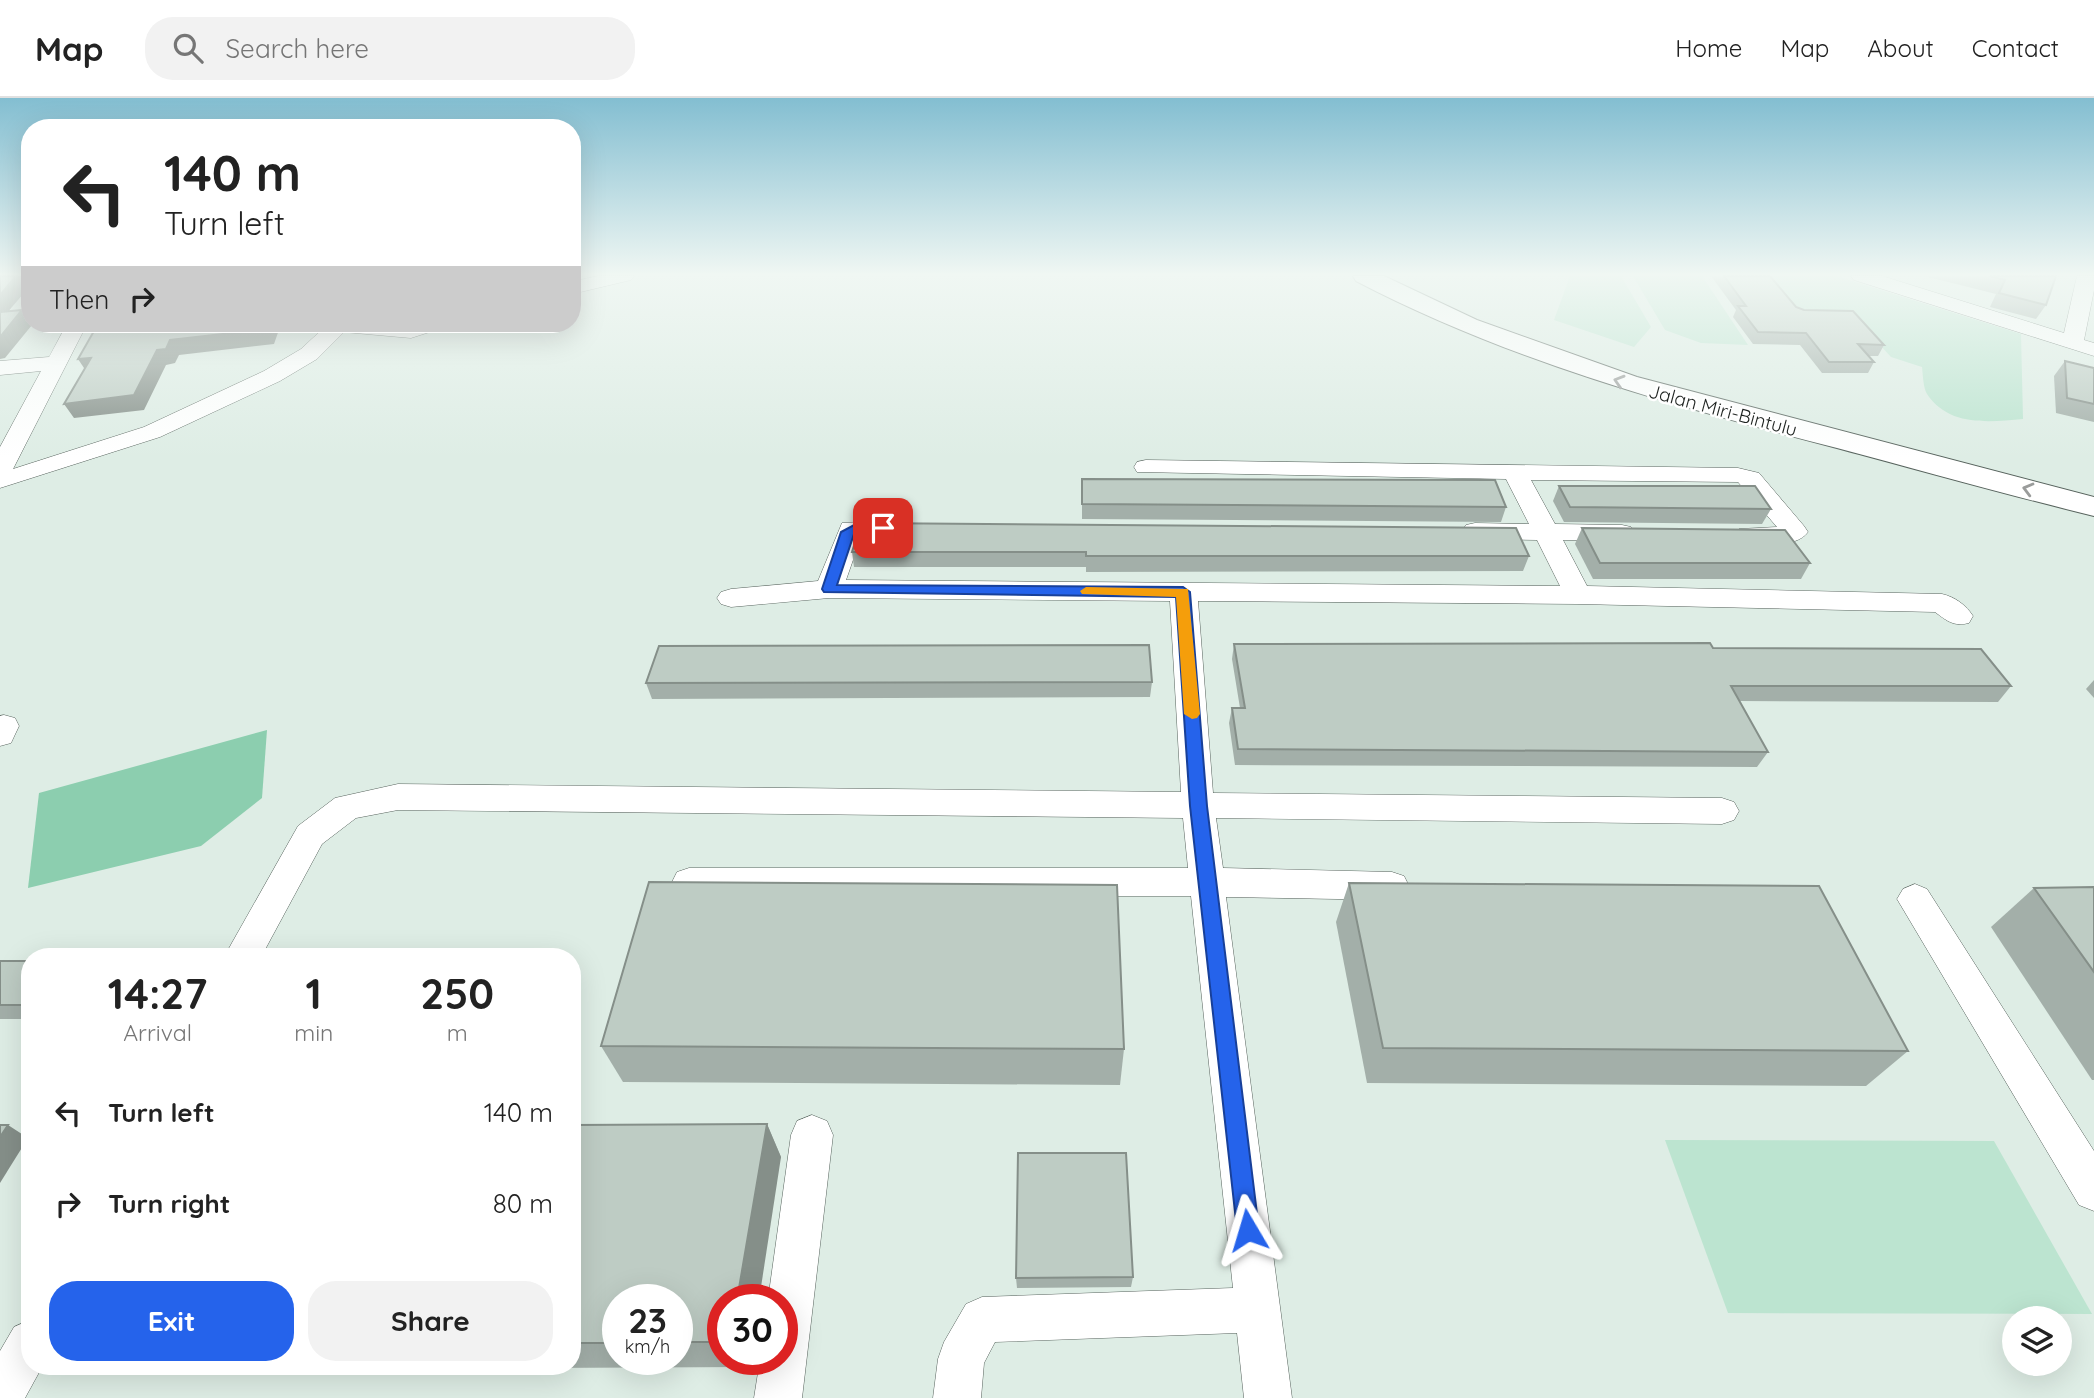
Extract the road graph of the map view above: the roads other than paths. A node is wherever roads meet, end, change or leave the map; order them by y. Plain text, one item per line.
1 (70, 337) edge
2 (327, 337) edge
3 (1497, 337) edge
4 (1551, 337) edge
5 (2048, 337) edge
6 (2073, 337) edge
7 (2071, 344) junction
8 (2094, 350) edge
9 (55, 363) junction
10 (0, 368) edge
11 (1146, 467) dead end
12 (0, 470) edge
13 (1514, 470) junction
14 (2094, 480) edge
15 (0, 481) edge
16 (2094, 507) edge
17 (924, 528) edge
18 (1447, 531) edge
19 (1543, 531) junction
20 (1652, 533) edge
21 (1720, 534) edge
22 (829, 589) junction
23 (1183, 592) junction
24 (1577, 596) junction
25 (731, 598) dead end
26 (1959, 617) dead end
27 (1198, 806) junction
28 (1722, 811) dead end
29 (690, 882) edge
30 (1207, 882) junction
31 (1426, 886) edge
32 (1915, 899) dead end
33 (247, 948) edge
34 (811, 1135) dead end
35 (2094, 1190) edge
36 (1258, 1310) junction
37 (21, 1359) edge
38 (0, 1396) edge
39 (778, 1398) edge
40 (957, 1398) edge
41 (1268, 1398) edge

1 - 9 street
2 - 15 street
16 -> 3 highway, Jalan Miri-Bintulu
4 - 14 highway, Jalan Miri-Bintulu
5 - 7 street
6 - 7 street
7 - 8 street
9 - 10 street
9 - 12 street
11 - 13 street
13 - 19 street
13 - 21 street
17 - 22 street
18 - 19 street
19 - 20 street
19 - 24 street
22 - 23 street
22 - 25 street
23 - 24 street
23 - 27 street
24 - 26 street
27 - 28 street
27 - 30 street
27 - 33 street
29 - 30 street
30 - 31 street
30 - 36 street
32 - 35 street
34 - 39 street
36 - 40 street
36 - 41 street
37 - 38 street

